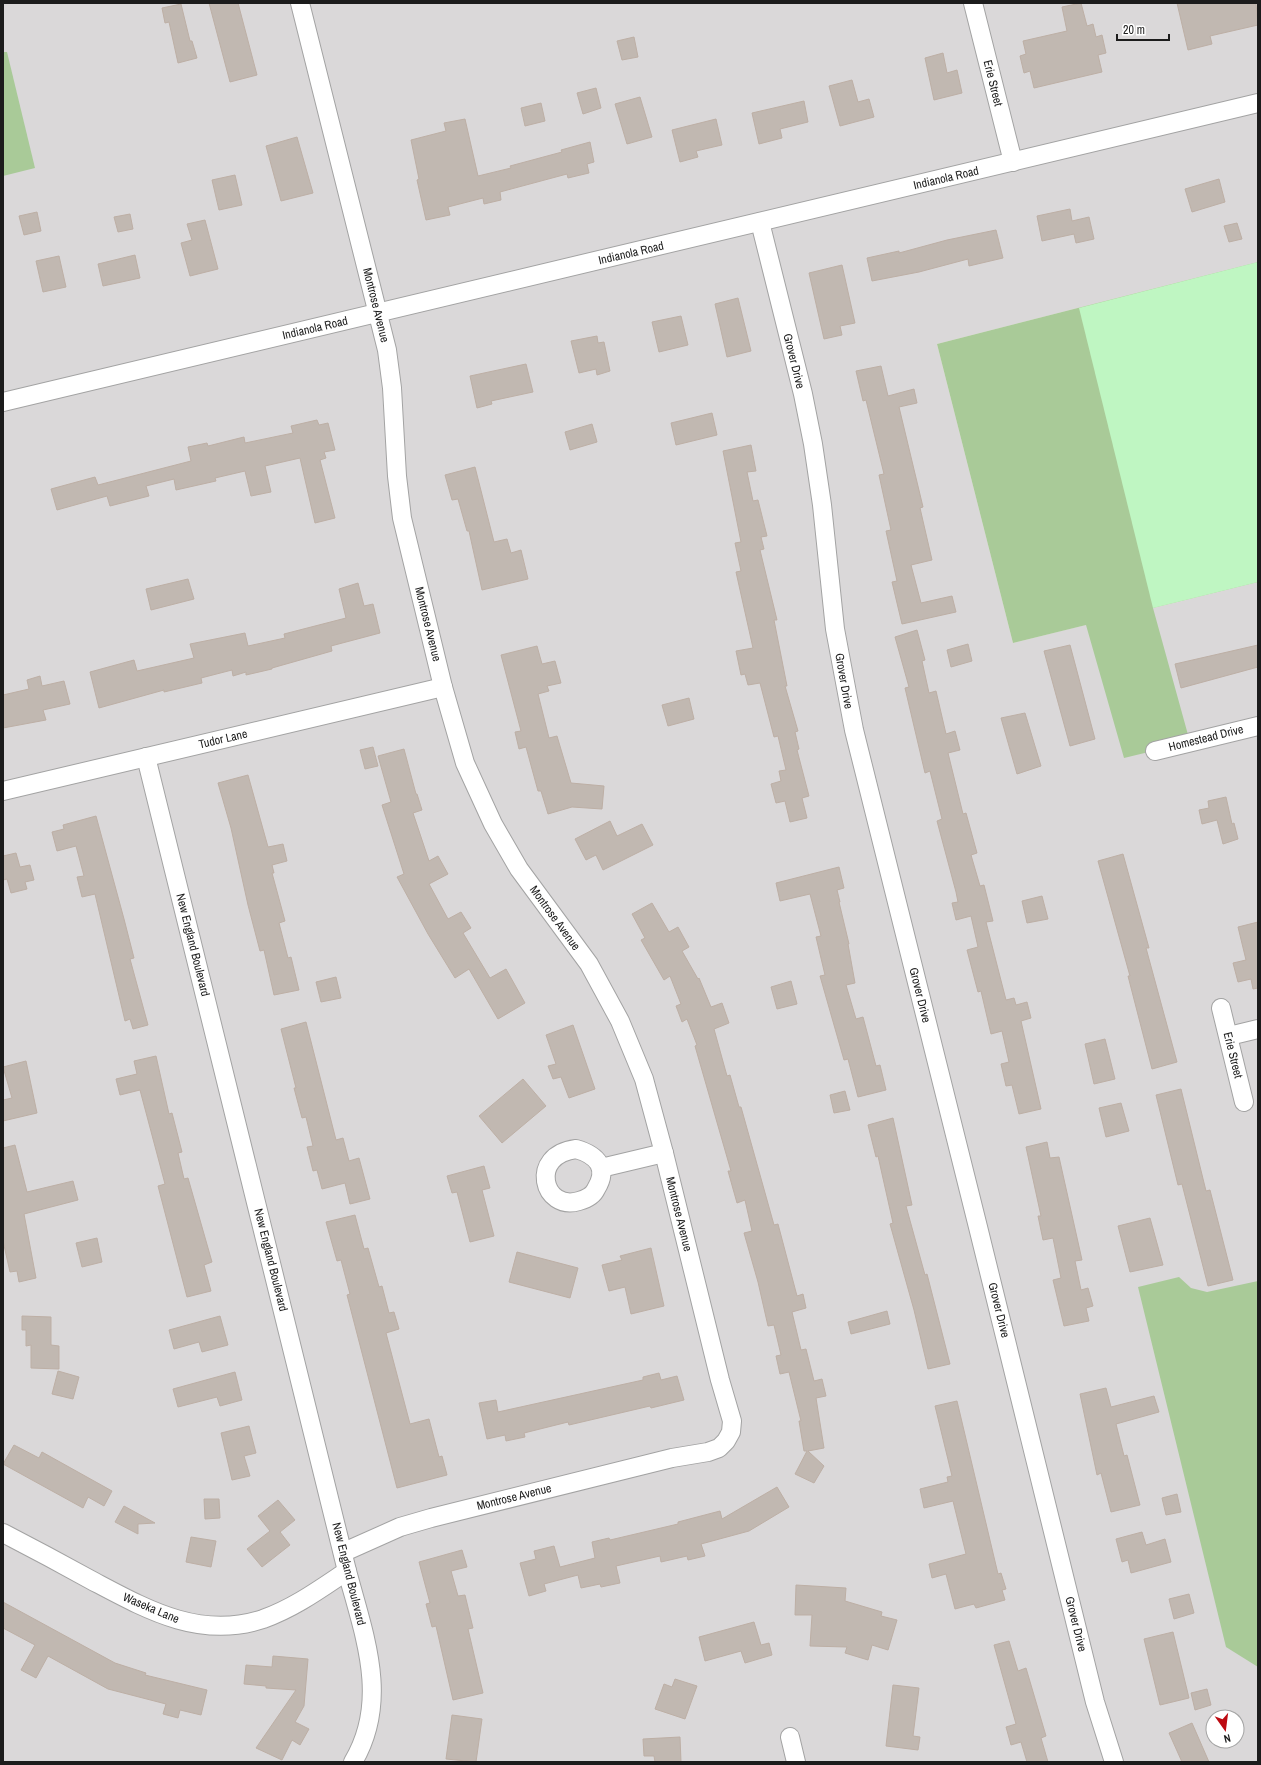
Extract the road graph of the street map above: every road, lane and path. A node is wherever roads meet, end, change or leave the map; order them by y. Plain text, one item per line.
1 (300, 3) edge
2 (973, 3) edge
3 (1258, 103) edge
4 (1013, 162) junction
5 (760, 222) junction
6 (378, 314) junction
7 (3, 402) edge
8 (443, 687) junction
9 (1258, 726) edge
10 (1155, 751) dead end
11 (146, 757) junction
12 (3, 791) edge
13 (1221, 1008) dead end
14 (1258, 1029) edge
15 (1229, 1036) junction
16 (1244, 1102) dead end
17 (664, 1153) junction
18 (601, 1168) dead end
19 (3, 1532) edge
20 (344, 1552) junction
21 (347, 1571) junction
22 (790, 1737) dead end
23 (353, 1762) edge
24 (796, 1762) edge
25 (1114, 1762) edge

1 - 6 street, Montrose Avenue
2 - 4 street, Erie Street
3 - 4 street, Indianola Road
4 - 5 street, Indianola Road
5 - 6 street, Indianola Road
5 - 25 street, Grover Drive
6 - 7 street, Indianola Road
6 - 8 street, Montrose Avenue
8 - 11 street, Tudor Lane
8 - 17 street, Montrose Avenue
9 - 10 street, Homestead Drive
11 - 12 street, Tudor Lane
11 - 20 street, New England Boulevard
13 - 15 street, Erie Street
14 - 15 street
15 - 16 street, Erie Street
17 - 18 street
17 - 20 street, Montrose Avenue
19 - 21 street, Waseka Lane
20 - 21 street, New England Boulevard
21 - 23 street, New England Boulevard
22 - 24 street

